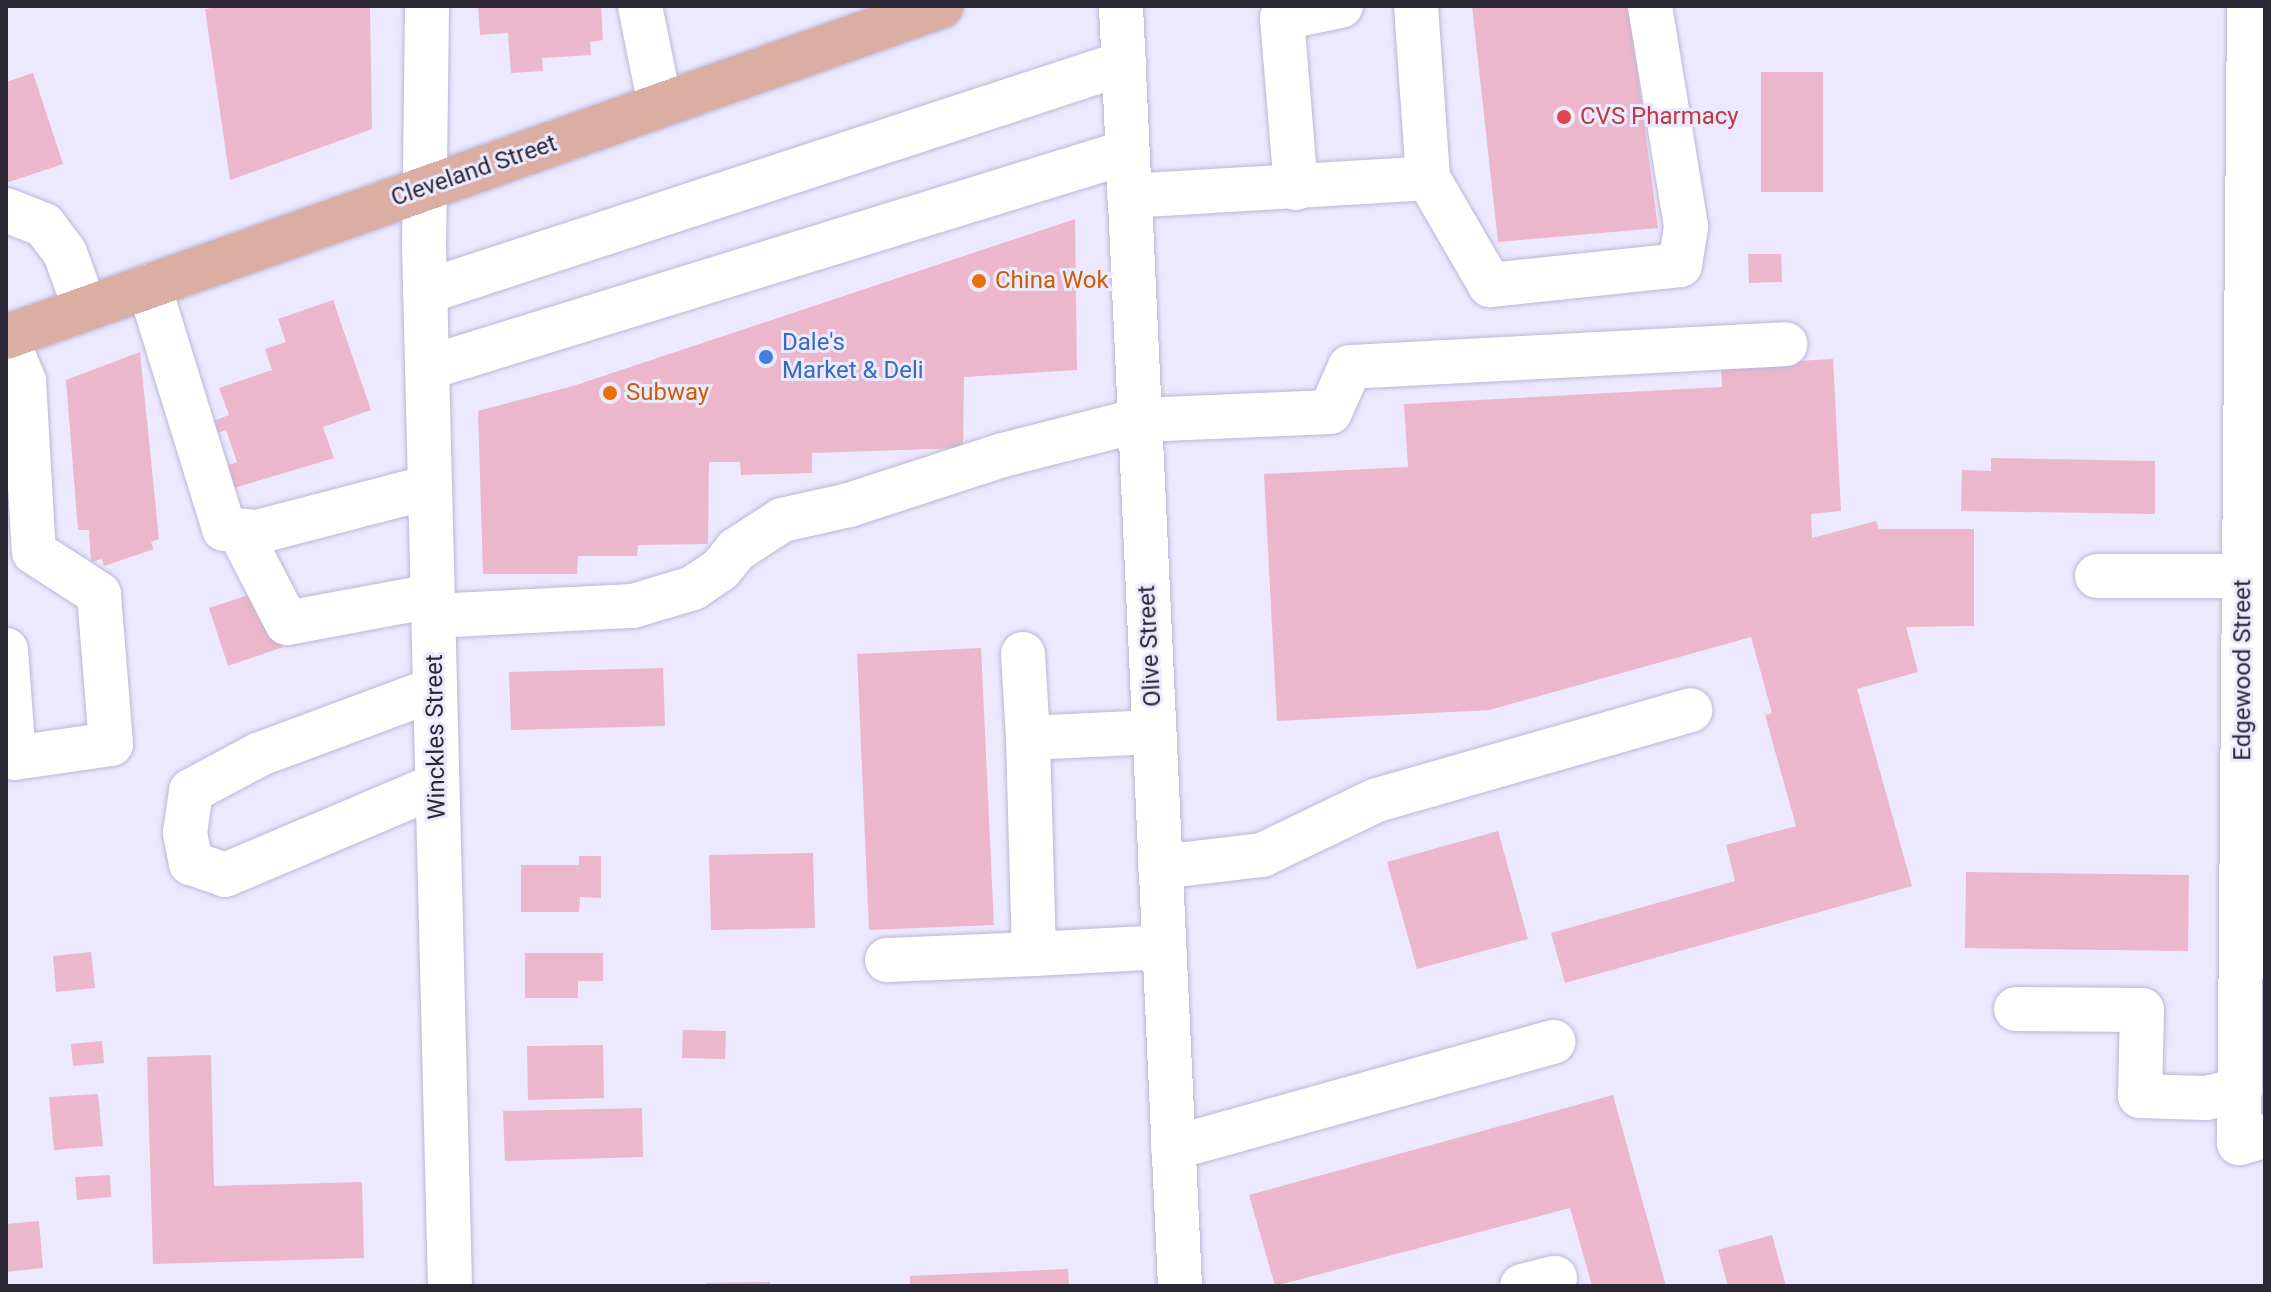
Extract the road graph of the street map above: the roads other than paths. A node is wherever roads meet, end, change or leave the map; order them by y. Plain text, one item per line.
1 (427, 6) edge
2 (640, 6) edge
3 (941, 6) edge
4 (1121, 6) edge
5 (1341, 6) edge
6 (1416, 6) edge
7 (1650, 6) edge
8 (2249, 6) edge
9 (1124, 63) junction
10 (660, 105) junction
11 (1127, 152) junction
12 (1428, 178) junction
13 (426, 188) junction
14 (1296, 188) junction
15 (1129, 196) junction
16 (6, 210) edge
17 (149, 286) junction
18 (425, 292) junction
19 (85, 308) junction
20 (6, 337) edge
21 (1785, 344) dead end
22 (427, 368) junction
23 (1140, 420) junction
24 (430, 487) junction
25 (241, 534) junction
26 (20, 560) edge
27 (2097, 576) dead end
28 (2244, 576) junction
29 (433, 606) junction
30 (6, 650) edge
31 (1023, 654) dead end
32 (435, 689) junction
33 (1690, 710) dead end
34 (1154, 732) junction
35 (1028, 738) junction
36 (437, 785) junction
37 (1160, 867) junction
38 (1164, 947) junction
39 (1034, 954) junction
40 (887, 960) dead end
41 (2016, 1009) dead end
42 (1553, 1042) dead end
43 (2240, 1090) junction
44 (2252, 1139) edge
45 (1173, 1148) junction
46 (450, 1286) edge
47 (1180, 1286) edge

1 - 13 street, Winckles Street
2 - 10 street
3 - 10 main road, Cleveland Street
4 - 9 street, Olive Street
5 - 14 street
6 - 12 street
7 - 12 street
8 - 28 street, Edgewood Street
9 - 11 street, Olive Street
9 - 18 street
10 - 13 main road, Cleveland Street
11 - 15 street, Olive Street
11 - 22 street
12 - 14 street
13 - 17 main road, Cleveland Street
13 - 18 street, Winckles Street
14 - 15 street
15 - 23 street, Olive Street
16 - 19 street
17 - 19 main road, Cleveland Street
17 - 25 street
18 - 22 street, Winckles Street
19 - 20 main road, Cleveland Street
20 - 26 street
21 - 23 street
22 - 24 street, Winckles Street
23 - 29 street
23 - 34 street, Olive Street
24 - 25 street
24 - 29 street, Winckles Street
25 - 29 street
26 - 30 street
27 - 28 street
28 - 43 street, Edgewood Street
29 - 32 street, Winckles Street
31 - 35 street
32 - 36 street, Winckles Street
32 - 36 street
33 - 37 street
34 - 35 street
34 - 37 street, Olive Street
35 - 39 street
36 - 46 street, Winckles Street
37 - 38 street, Olive Street
38 - 39 street
38 - 45 street, Olive Street
39 - 40 street
41 - 43 street
42 - 45 street
43 - 44 street, Edgewood Street
45 - 47 street, Olive Street

